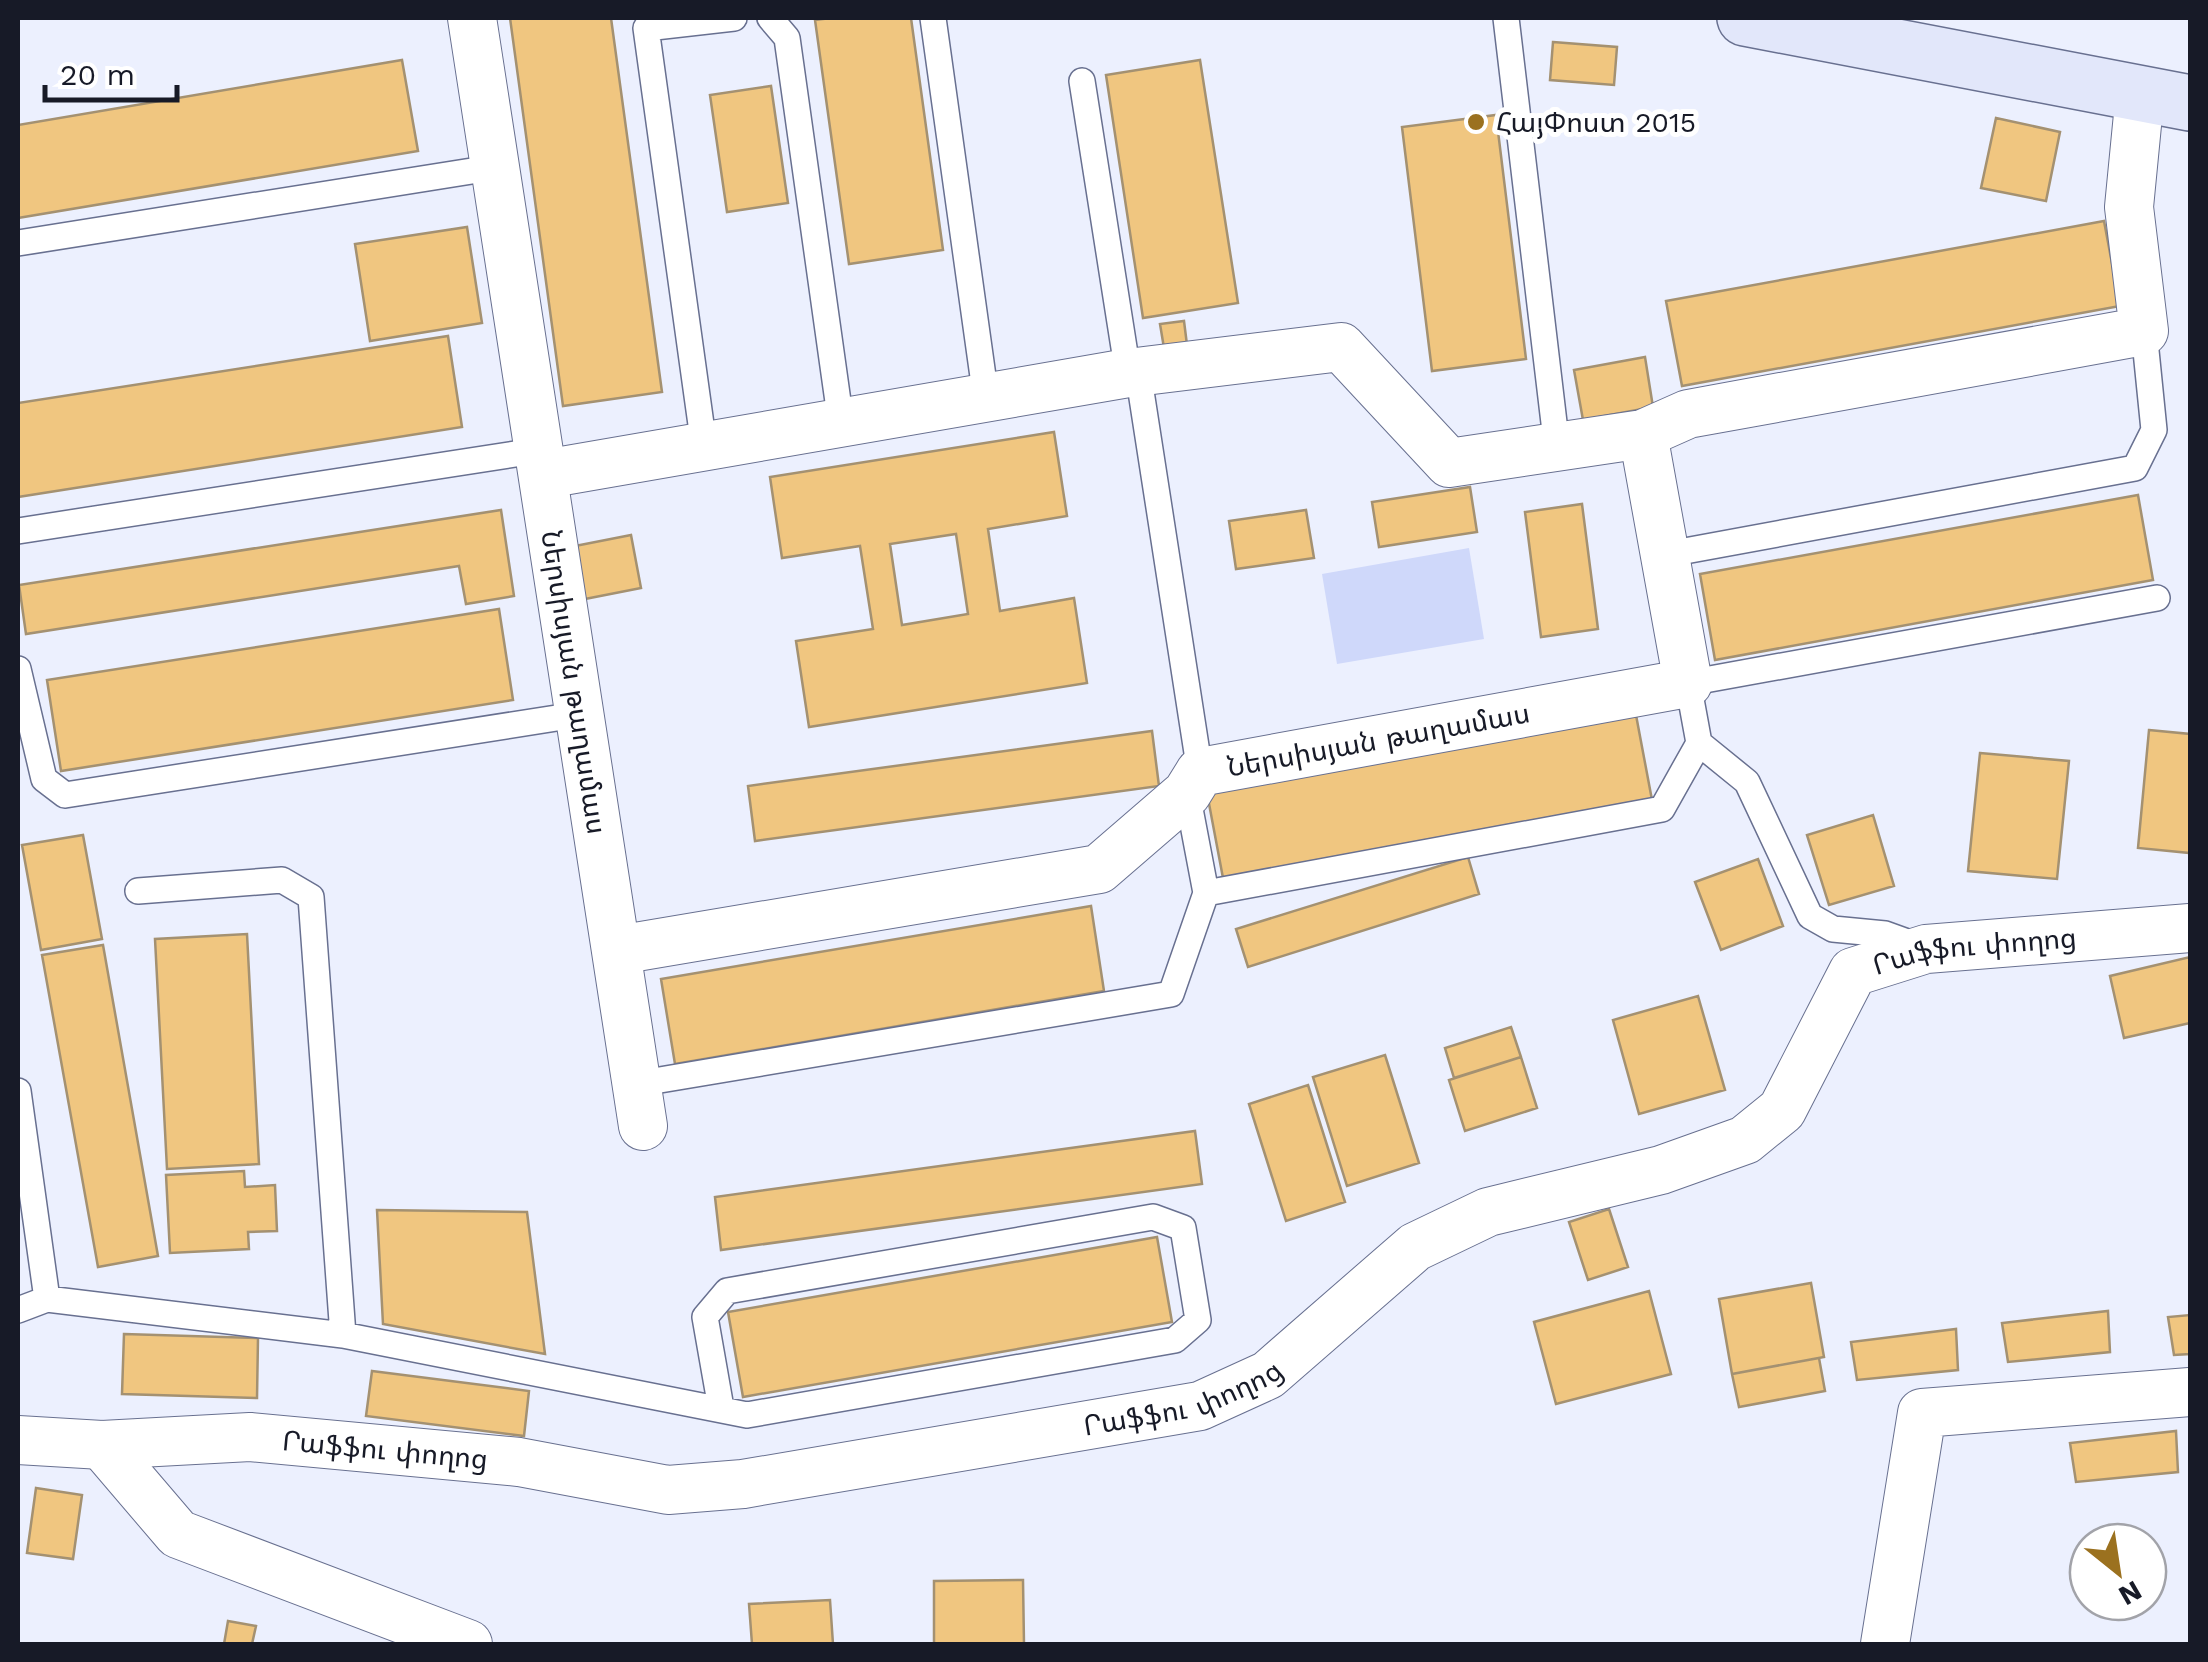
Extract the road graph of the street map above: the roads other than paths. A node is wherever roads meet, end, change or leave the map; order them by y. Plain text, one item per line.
1 (472, 18) edge
2 (734, 18) edge
3 (770, 18) edge
4 (933, 18) edge
5 (1506, 18) edge
6 (1746, 18) edge
7 (1082, 81) dead end
8 (2165, 99) edge
9 (496, 167) junction
10 (18, 242) edge
11 (2144, 331) junction
12 (1133, 372) junction
13 (986, 398) junction
14 (841, 423) junction
15 (1642, 434) junction
16 (704, 446) junction
17 (1557, 448) junction
18 (543, 462) junction
19 (18, 531) edge
20 (1664, 555) junction
21 (2157, 598) dead end
22 (18, 669) edge
23 (1688, 683) junction
24 (582, 714) junction
25 (1699, 743) junction
26 (1194, 783) junction
27 (138, 890) dead end
28 (1206, 893) junction
29 (2190, 928) edge
30 (1926, 948) junction
31 (618, 950) junction
32 (18, 1091) edge
33 (639, 1105) joint
34 (47, 1299) junction
35 (18, 1310) edge
36 (343, 1335) junction
37 (2190, 1392) edge
38 (721, 1408) junction
39 (18, 1440) edge
40 (102, 1445) junction
41 (468, 1644) edge
42 (1885, 1644) edge

1 - 9 street, Ներսիսյան թաղամաս
2 - 16 lane
3 - 14 lane
4 - 13 lane
5 - 17 lane
6 - 8 street
7 - 12 lane
8 - 11 street
9 - 10 lane
9 - 18 street, Ներսիսյան թաղամաս
11 - 15 street
11 - 20 lane
12 - 13 street
12 - 17 street
12 - 26 lane
13 - 14 street
14 - 16 street
15 - 17 street
15 - 20 street
16 - 18 street
18 - 19 lane
18 - 24 street, Ներսիսյան թաղամաս
20 - 23 street
21 - 23 lane
22 - 24 lane
23 - 25 lane
23 - 26 street, Ներսիսյան թաղամաս
24 - 31 street, Ներսիսյան թաղամաս
25 - 28 lane
25 - 30 lane
26 - 28 lane
26 - 31 street
27 - 36 lane
28 - 33 lane
29 - 30 street, Րաֆֆու փողոց
30 - 40 street, Րաֆֆու փողոց
31 - 33 street, Ներսիսյան թաղամաս
32 - 34 lane
34 - 35 lane
34 - 36 lane
36 - 38 lane
37 - 42 street
38 - 38 lane
39 - 40 street, Րաֆֆու փողոց
40 - 41 street

